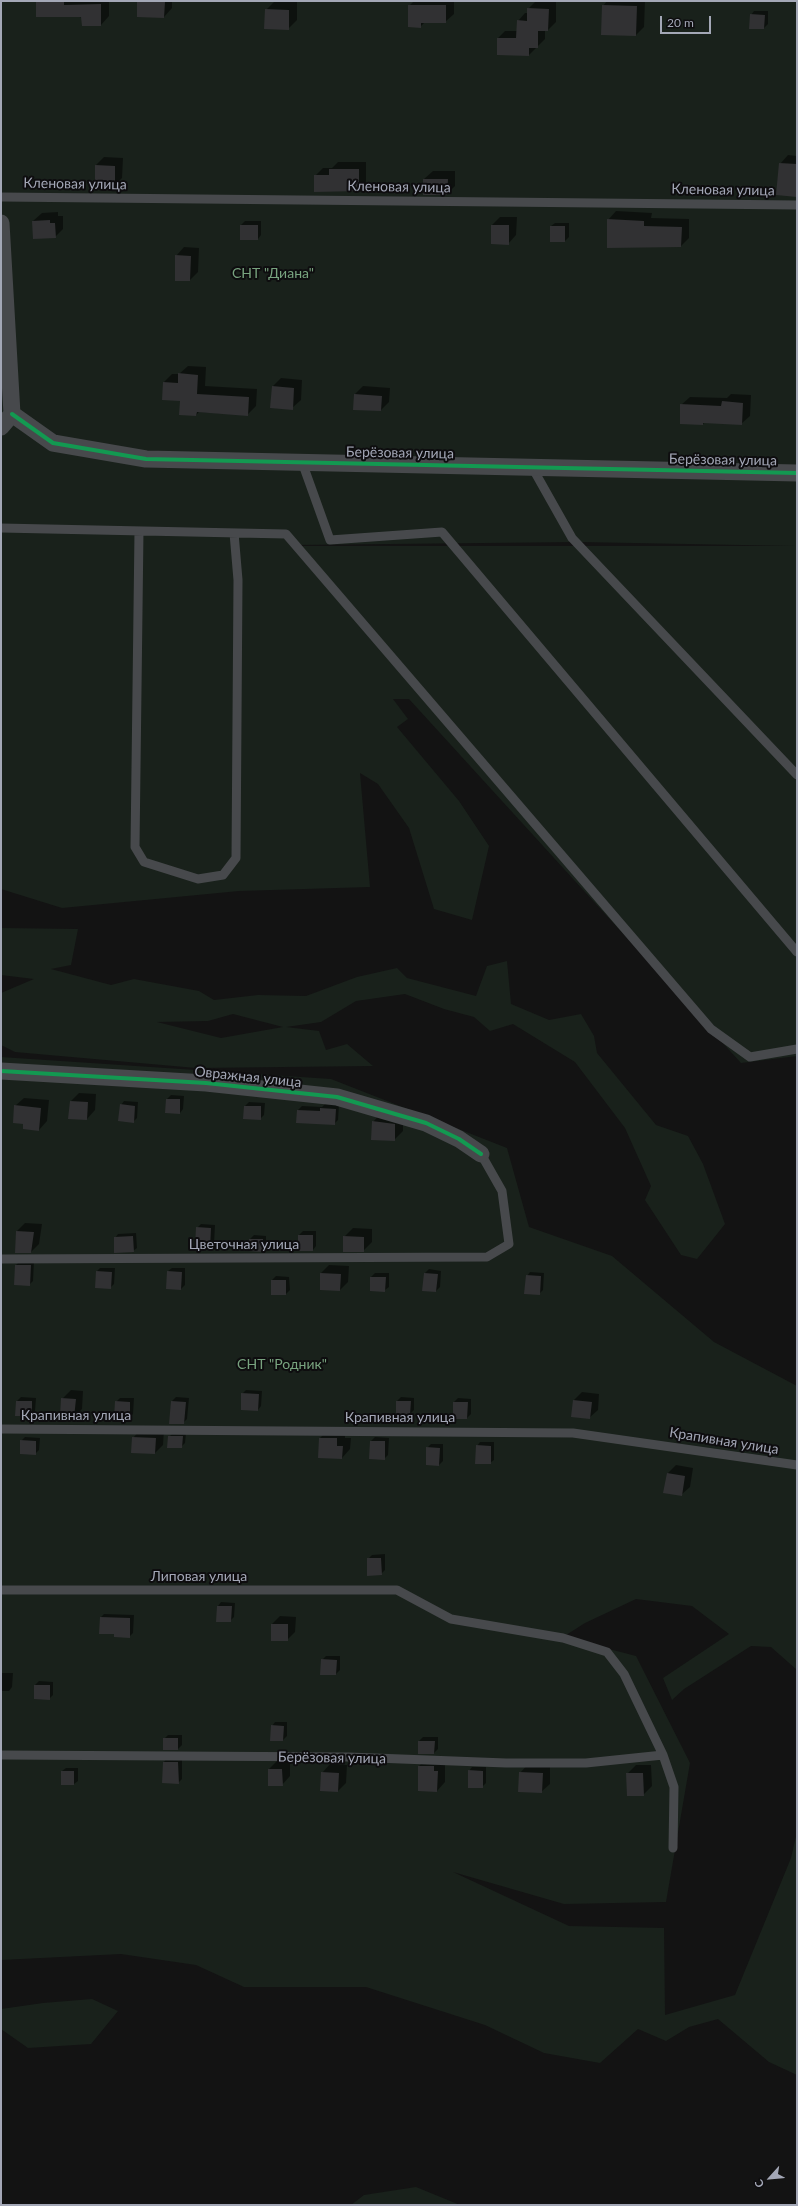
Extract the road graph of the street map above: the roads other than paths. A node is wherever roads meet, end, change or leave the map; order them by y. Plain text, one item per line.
1 (1, 197) edge
2 (797, 205) edge
3 (1, 223) edge
4 (6, 421) edge
5 (302, 462) junction
6 (532, 467) junction
7 (797, 472) edge
8 (1, 528) edge
9 (139, 531) junction
10 (234, 533) junction
11 (797, 775) edge
12 (797, 952) edge
13 (797, 1049) edge
14 (1, 1072) edge
15 (481, 1154) joint
16 (1, 1259) edge
17 (1, 1429) edge
18 (796, 1466) edge
19 (1, 1590) edge
20 (1, 1756) edge
21 (663, 1756) junction
22 (673, 1848) dead end

1 - 2 lane, Кленовая улица
3 - 4 street
4 - 5 street, Берёзовая улица
5 - 6 street, Берёзовая улица
5 - 12 lane
6 - 7 street, Берёзовая улица
6 - 11 lane
8 - 9 lane
9 - 10 lane
9 - 10 lane
10 - 13 lane
14 - 15 street, Овражная улица
15 - 16 lane, Цветочная улица
17 - 18 lane, Крапивная улица
19 - 21 lane, Липовая улица
20 - 21 lane, Берёзовая улица
21 - 22 lane

